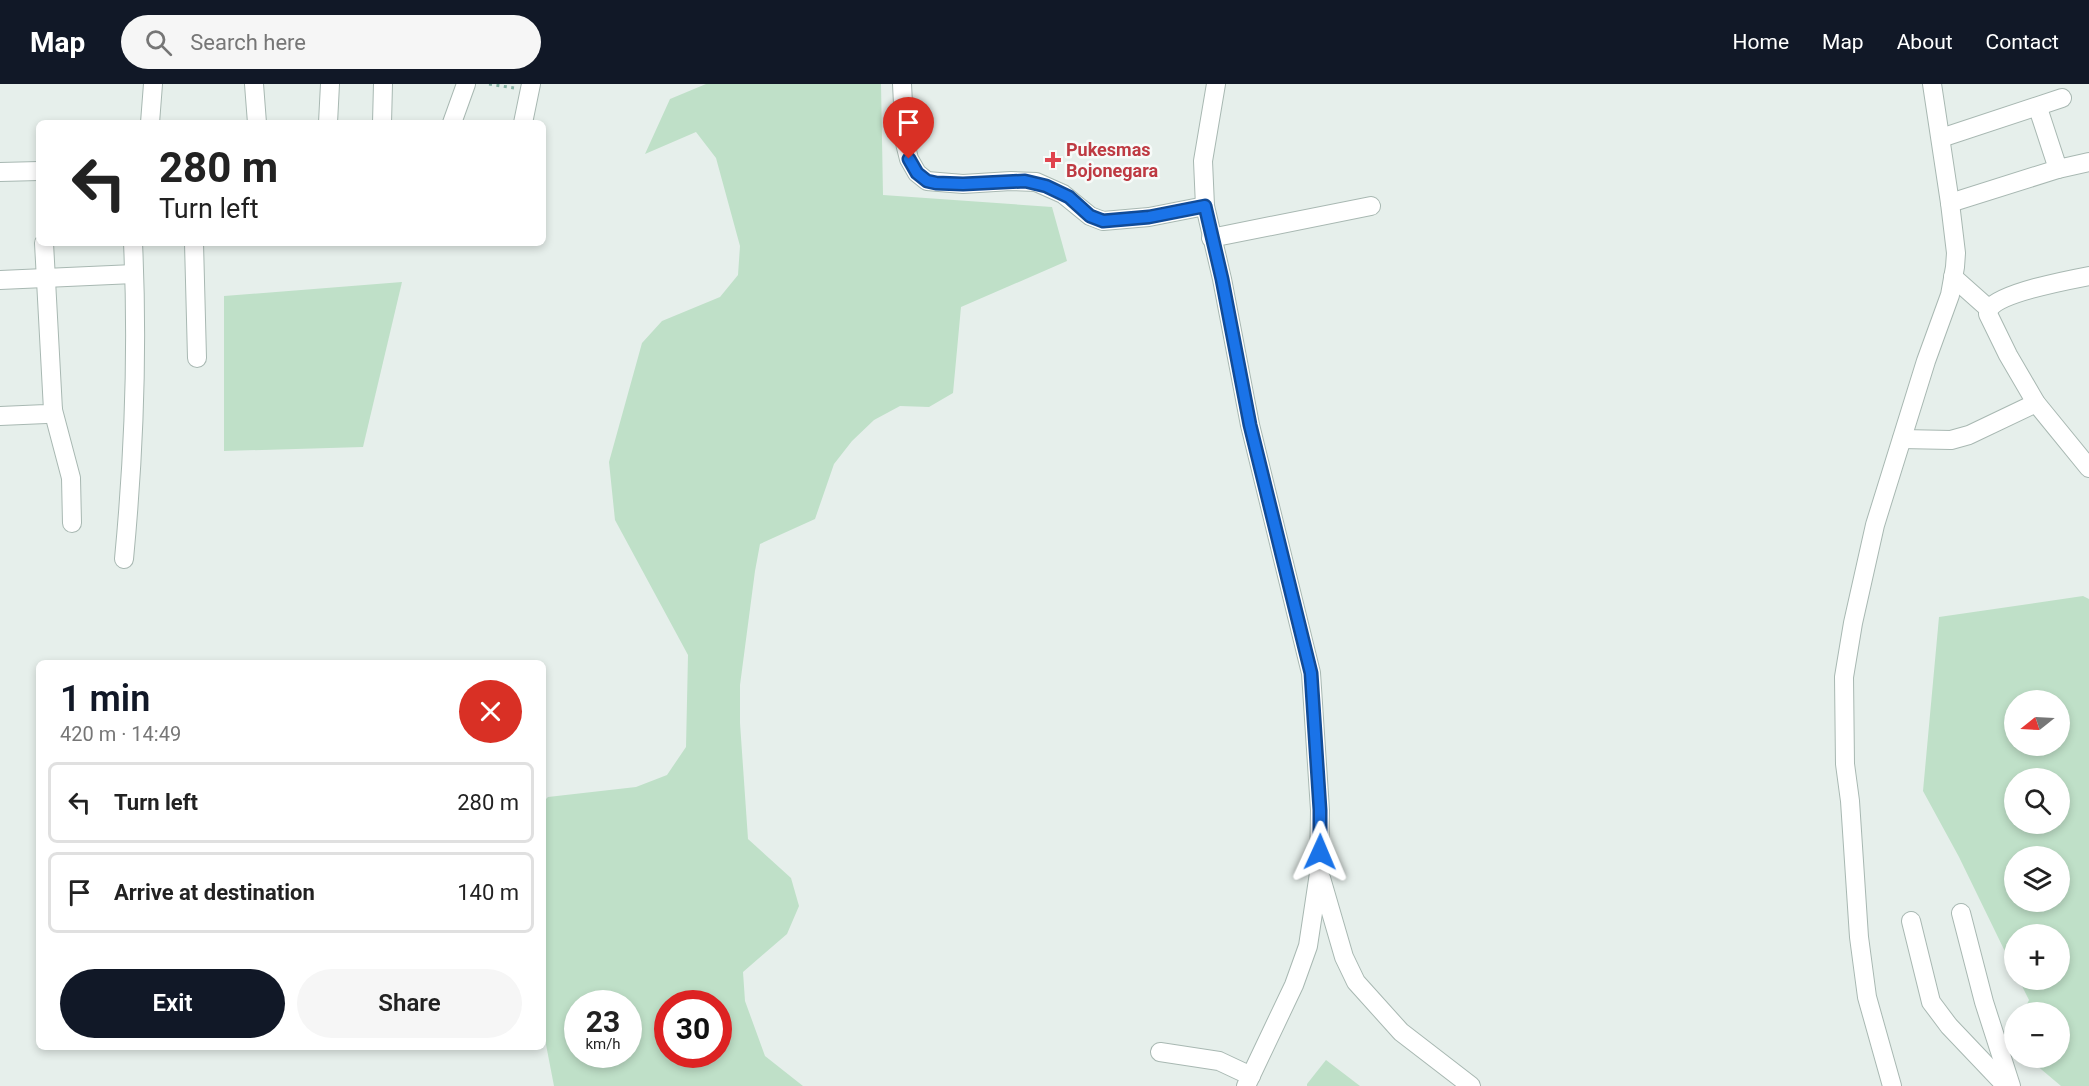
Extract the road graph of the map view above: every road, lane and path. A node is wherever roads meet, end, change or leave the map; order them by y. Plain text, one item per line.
1 (153, 84) edge
2 (254, 84) edge
3 (330, 84) edge
4 (383, 84) edge
5 (466, 84) edge
6 (489, 84) edge
7 (902, 84) edge
8 (1216, 84) edge
9 (1932, 84) edge
10 (530, 88) edge
11 (2062, 98) dead end
12 (2038, 108) junction
13 (150, 120) edge
14 (257, 120) edge
15 (328, 120) edge
16 (382, 120) edge
17 (453, 120) edge
18 (524, 120) edge
19 (1941, 138) junction
20 (2089, 162) edge
21 (2058, 169) junction
22 (36, 171) edge
23 (0, 172) edge
24 (1950, 203) junction
25 (1205, 206) junction
26 (1371, 206) dead end
27 (1211, 238) junction
28 (44, 246) edge
29 (133, 246) edge
30 (195, 246) edge
31 (135, 274) junction
32 (2089, 276) edge
33 (46, 278) junction
34 (1953, 278) junction
35 (0, 280) edge
36 (1989, 309) junction
37 (197, 358) dead end
38 (2036, 403) junction
39 (52, 410) junction
40 (0, 416) edge
41 (1902, 439) junction
42 (2089, 468) edge
43 (72, 523) dead end
44 (124, 559) dead end
45 (1319, 873) junction
46 (1961, 913) dead end
47 (1911, 921) dead end
48 (1160, 1052) dead end
49 (1249, 1081) edge
50 (1471, 1086) edge
51 (1892, 1086) edge
52 (2009, 1086) edge

1 - 13 street
2 - 14 street
3 - 15 street
4 - 16 street
5 - 17 street
6 - 10 path
7 - 25 street
8 - 25 street
9 - 19 street
10 - 18 street
11 - 12 street
12 - 19 street
12 - 21 street
19 - 24 street
20 - 21 street
21 - 24 street
22 - 23 street
24 - 34 street
25 - 27 street
26 - 27 street
27 - 45 street
28 - 33 street
29 - 31 street
30 - 37 street
31 - 33 street
31 - 44 street
32 - 36 street
33 - 35 street
33 - 39 street
34 - 36 street
34 - 41 street
36 - 38 street
38 - 41 street
38 - 42 street
39 - 40 street
39 - 43 street
41 - 51 street
45 - 49 street
45 - 50 street
46 - 52 street
47 - 52 street
48 - 49 street

